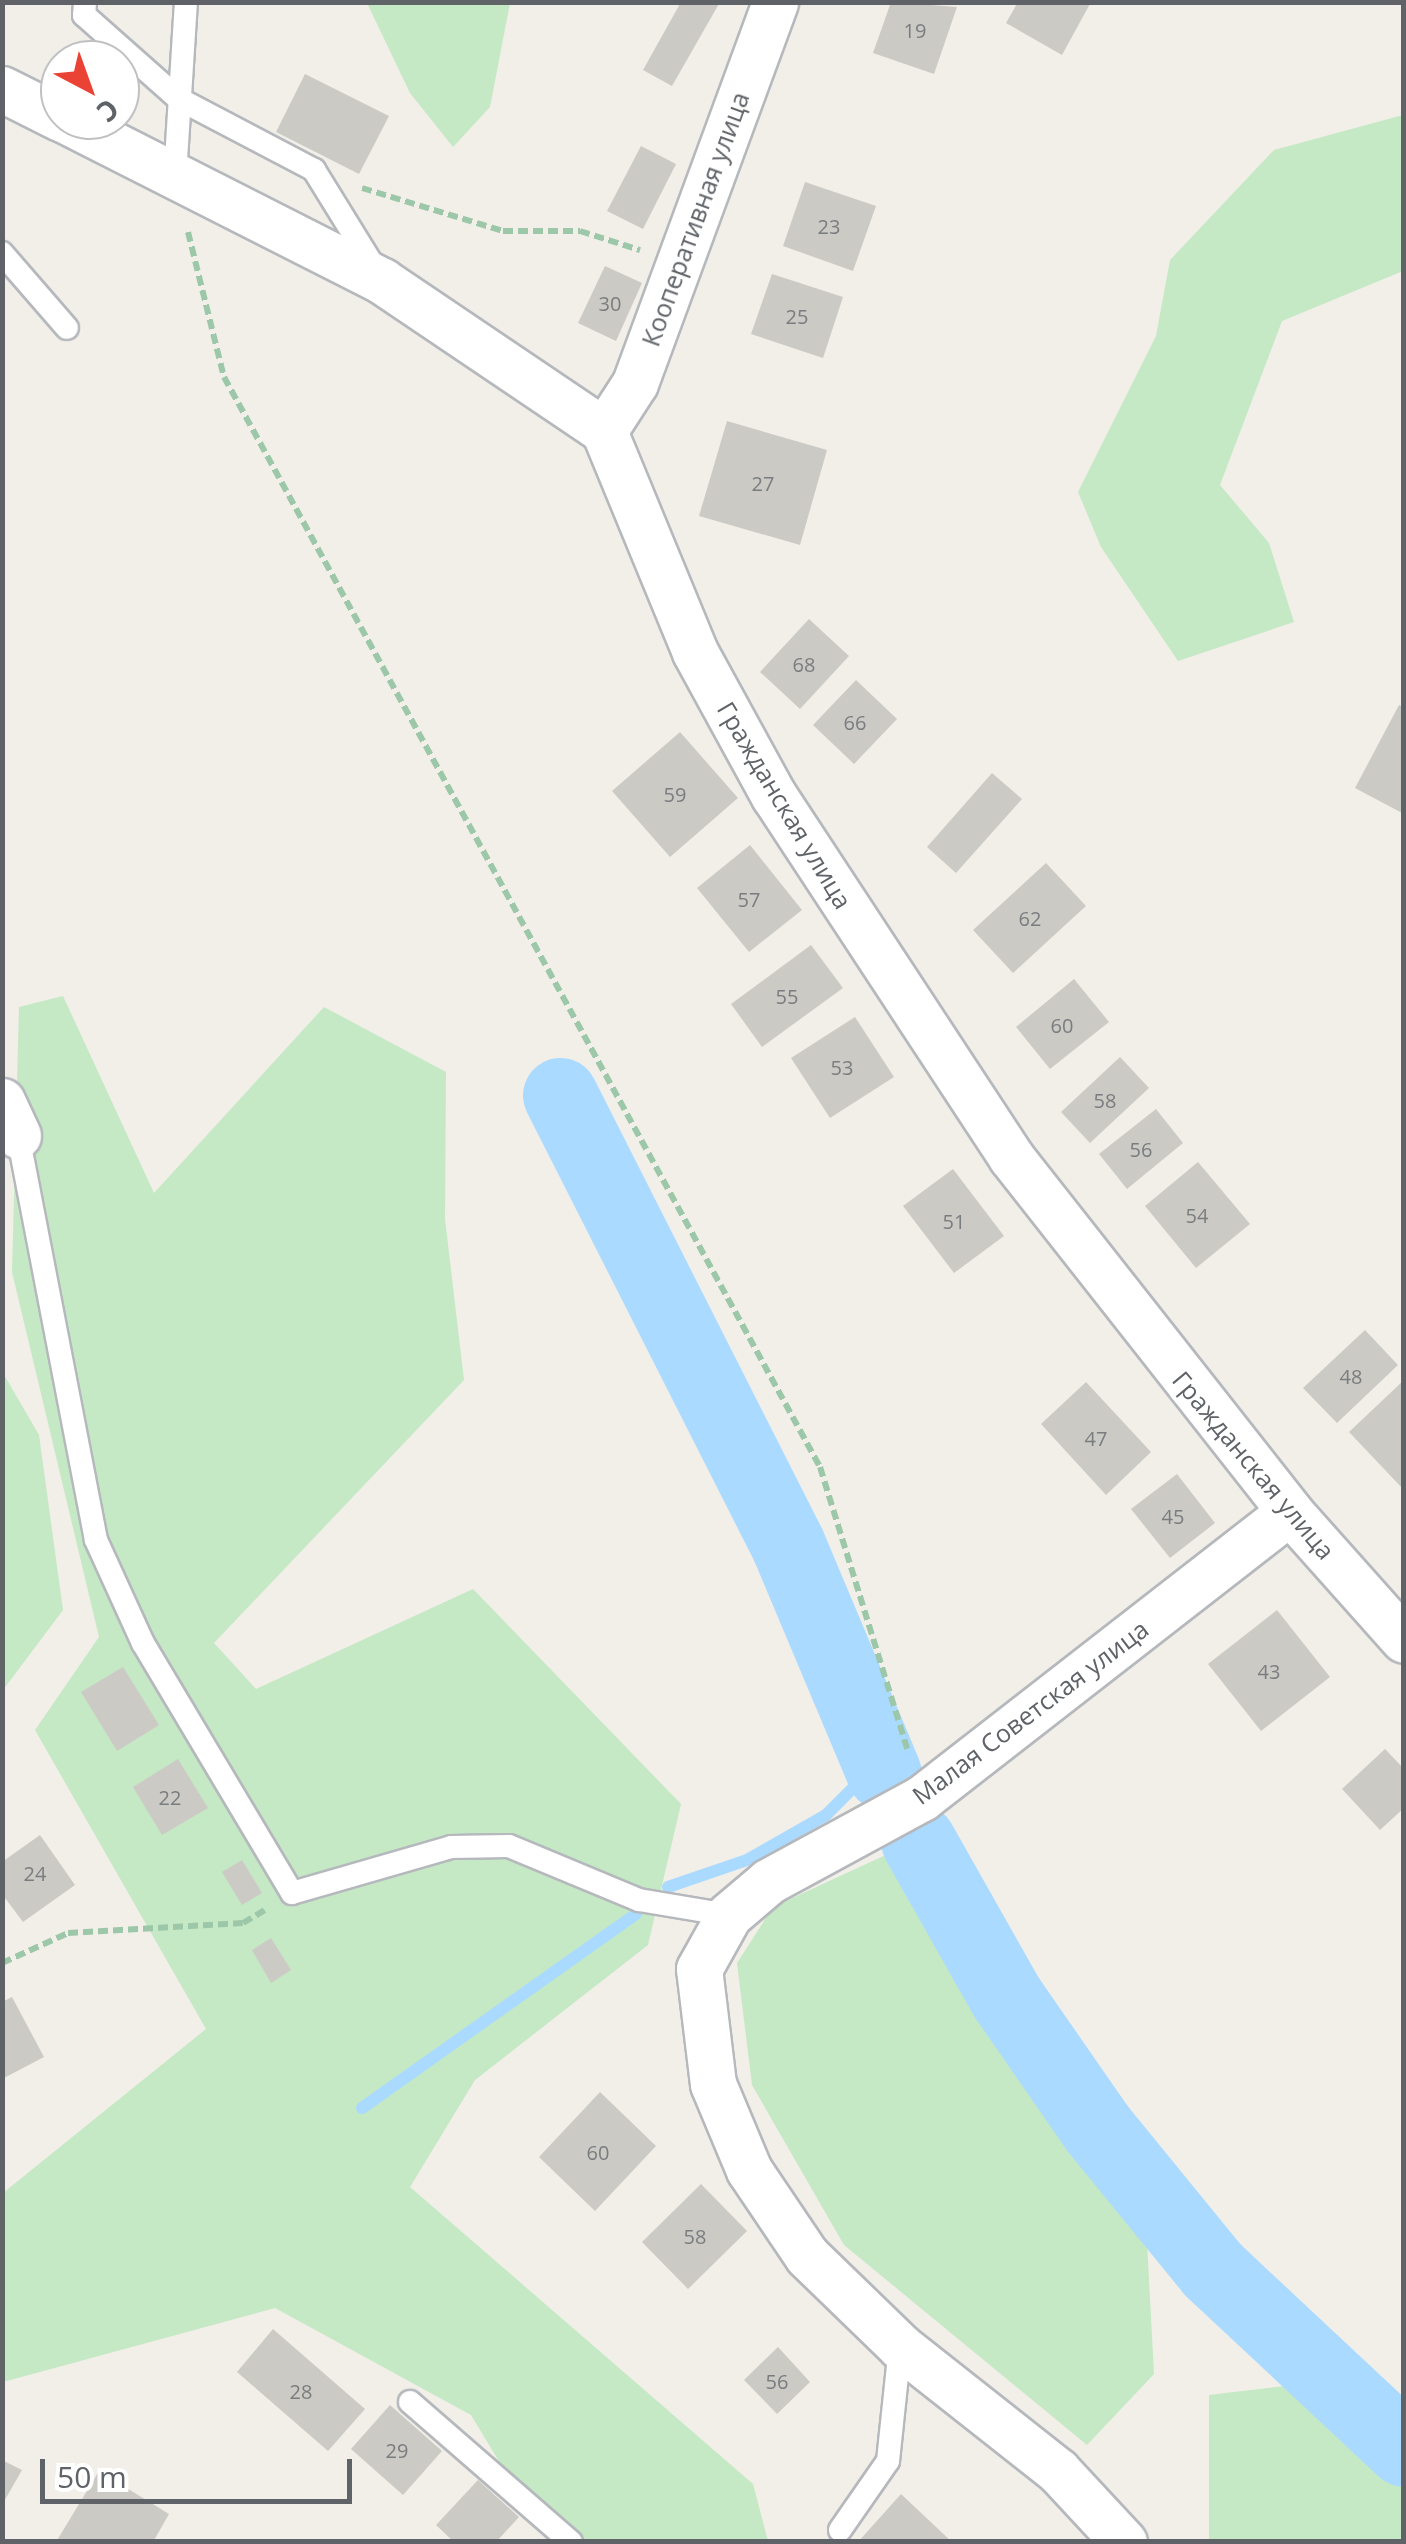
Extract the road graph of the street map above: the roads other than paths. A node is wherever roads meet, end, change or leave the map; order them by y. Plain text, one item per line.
1 (85, 2) edge
2 (186, 2) edge
3 (775, 2) edge
4 (2, 89) edge
5 (179, 99) junction
6 (40, 108) edge
7 (104, 140) edge
8 (175, 176) junction
9 (2, 254) edge
10 (382, 281) junction
11 (67, 328) dead end
12 (604, 431) junction
13 (10, 1118) edge
14 (1290, 1512) junction
15 (1395, 1612) edge
16 (728, 1915) junction
17 (900, 2346) junction
18 (410, 2402) dead end
19 (840, 2530) dead end
20 (570, 2542) edge
21 (1124, 2542) edge

1 - 5 lane
2 - 5 lane
3 - 12 street, Кооперативная улица
4 - 6 street
5 - 8 lane
5 - 10 lane
7 - 8 street
8 - 10 street
9 - 11 lane
10 - 12 street
12 - 14 street, Гражданская улица
13 - 16 lane
14 - 15 street, Гражданская улица
14 - 16 street, Малая Советская улица
16 - 17 street, Малая Советская улица
17 - 19 lane
17 - 21 street, Малая Советская улица
18 - 20 lane

